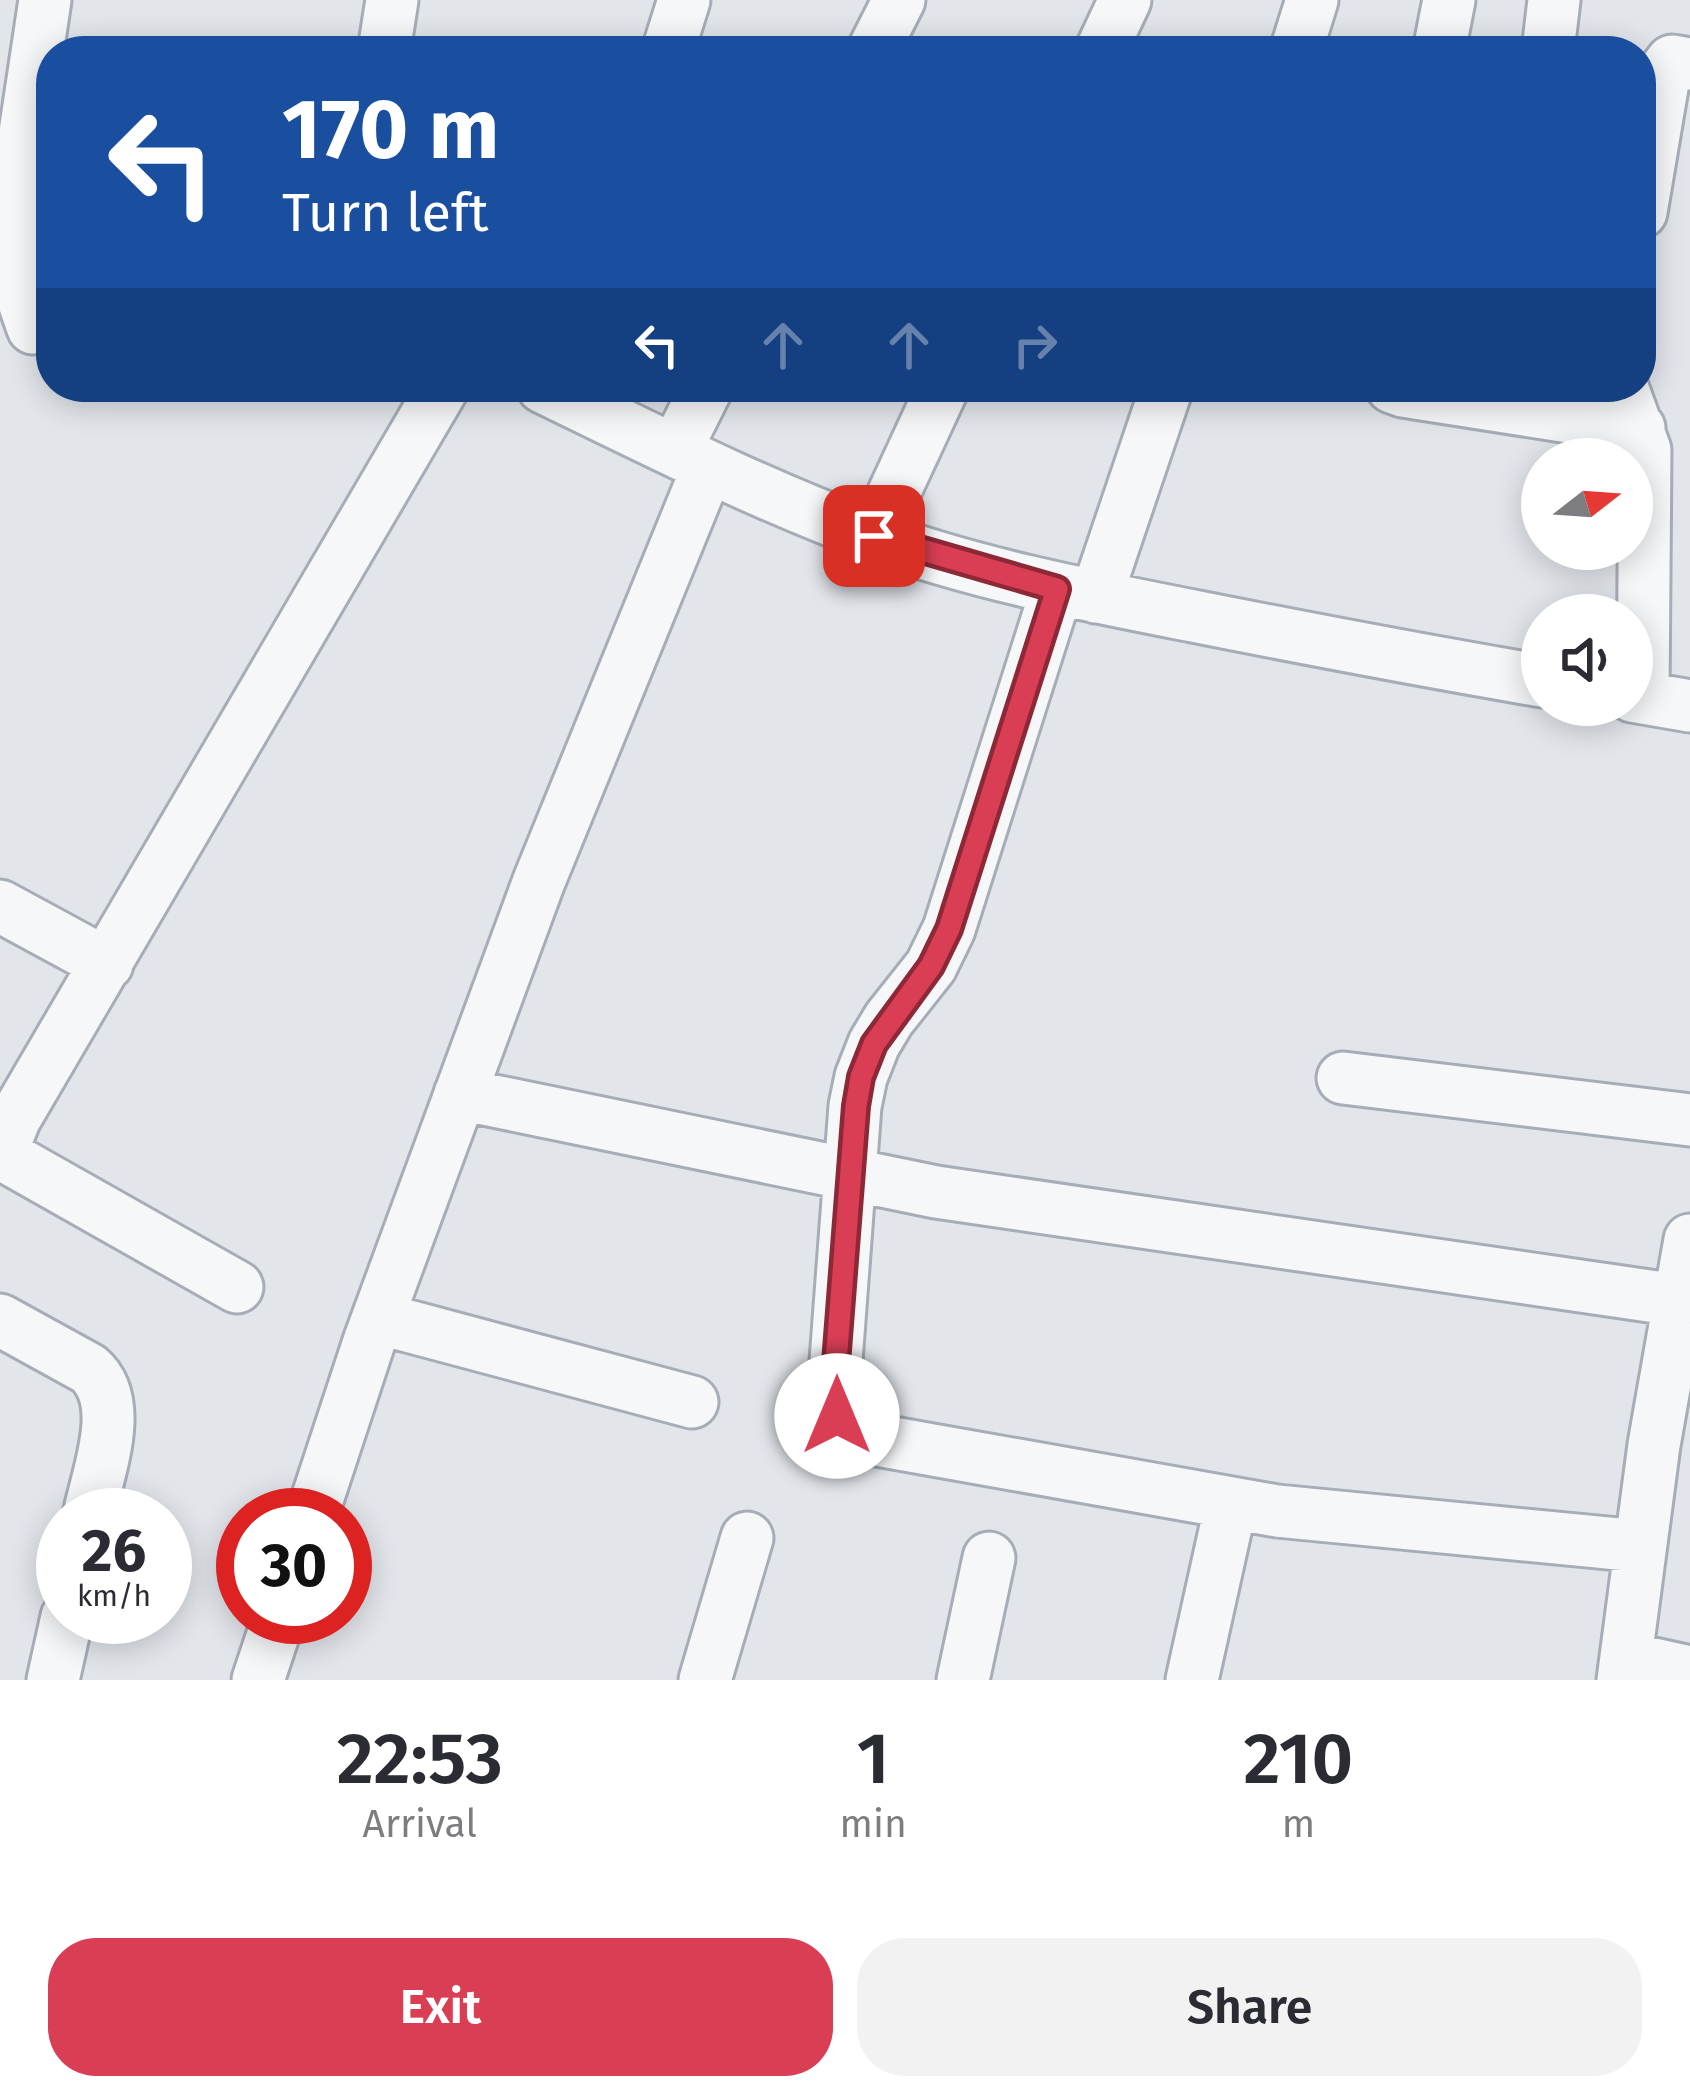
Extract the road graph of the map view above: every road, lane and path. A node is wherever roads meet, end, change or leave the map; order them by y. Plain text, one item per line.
1 (45, 0) edge
2 (392, 0) edge
3 (685, 0) edge
4 (899, 0) edge
5 (1125, 0) edge
6 (1312, 0) edge
7 (1449, 0) edge
8 (1554, 0) edge
9 (40, 36) edge
10 (386, 36) edge
11 (673, 36) edge
12 (881, 36) edge
13 (1108, 36) edge
14 (1301, 36) edge
15 (1442, 36) edge
16 (1550, 36) edge
17 (36, 60) edge
18 (1690, 64) edge
19 (1656, 123) edge
20 (28, 332) edge
21 (434, 402) edge
22 (573, 402) edge
23 (703, 402) edge
24 (936, 402) edge
25 (1161, 402) edge
26 (1572, 402) edge
27 (1630, 407) edge
28 (691, 459) junction
29 (874, 536) junction
30 (1076, 593) junction
31 (1521, 677) edge
32 (1655, 700) edge
33 (0, 906) edge
34 (106, 964) junction
35 (1343, 1078) dead end
36 (460, 1094) junction
37 (1690, 1120) edge
38 (0, 1154) edge
39 (851, 1175) junction
40 (1690, 1240) edge
41 (237, 1287) dead end
42 (1677, 1300) junction
43 (378, 1318) junction
44 (0, 1320) edge
45 (692, 1402) dead end
46 (1672, 1450) edge
47 (94, 1488) edge
48 (321, 1488) edge
49 (1231, 1504) junction
50 (747, 1538) dead end
51 (1639, 1546) junction
52 (989, 1558) dead end
53 (61, 1644) edge
54 (270, 1644) edge
55 (1625, 1669) edge
56 (1690, 1672) edge
57 (53, 1680) edge
58 (258, 1680) edge
59 (705, 1680) edge
60 (963, 1680) edge
61 (1192, 1680) edge

1 - 9 street
2 - 10 street
3 - 11 street
4 - 12 street
5 - 13 street
6 - 14 street
7 - 15 street
8 - 16 street
17 - 20 street
18 - 19 street
21 - 34 street
22 - 28 street
23 - 28 street
24 - 29 street
25 - 30 street
26 - 27 street
27 - 32 street
28 - 29 street
28 - 36 street
29 - 30 street
30 - 31 street
30 - 39 street
33 - 34 street
34 - 38 street
35 - 37 street
36 - 39 street
36 - 43 street
38 - 41 street
39 - 42 street
39 - 49 street
40 - 42 street
42 - 46 street
43 - 45 street
43 - 48 street
44 - 47 street
46 - 51 street
49 - 51 street
49 - 61 street
50 - 59 street
51 - 55 street
52 - 60 street
53 - 57 street
54 - 58 street
55 - 56 street

